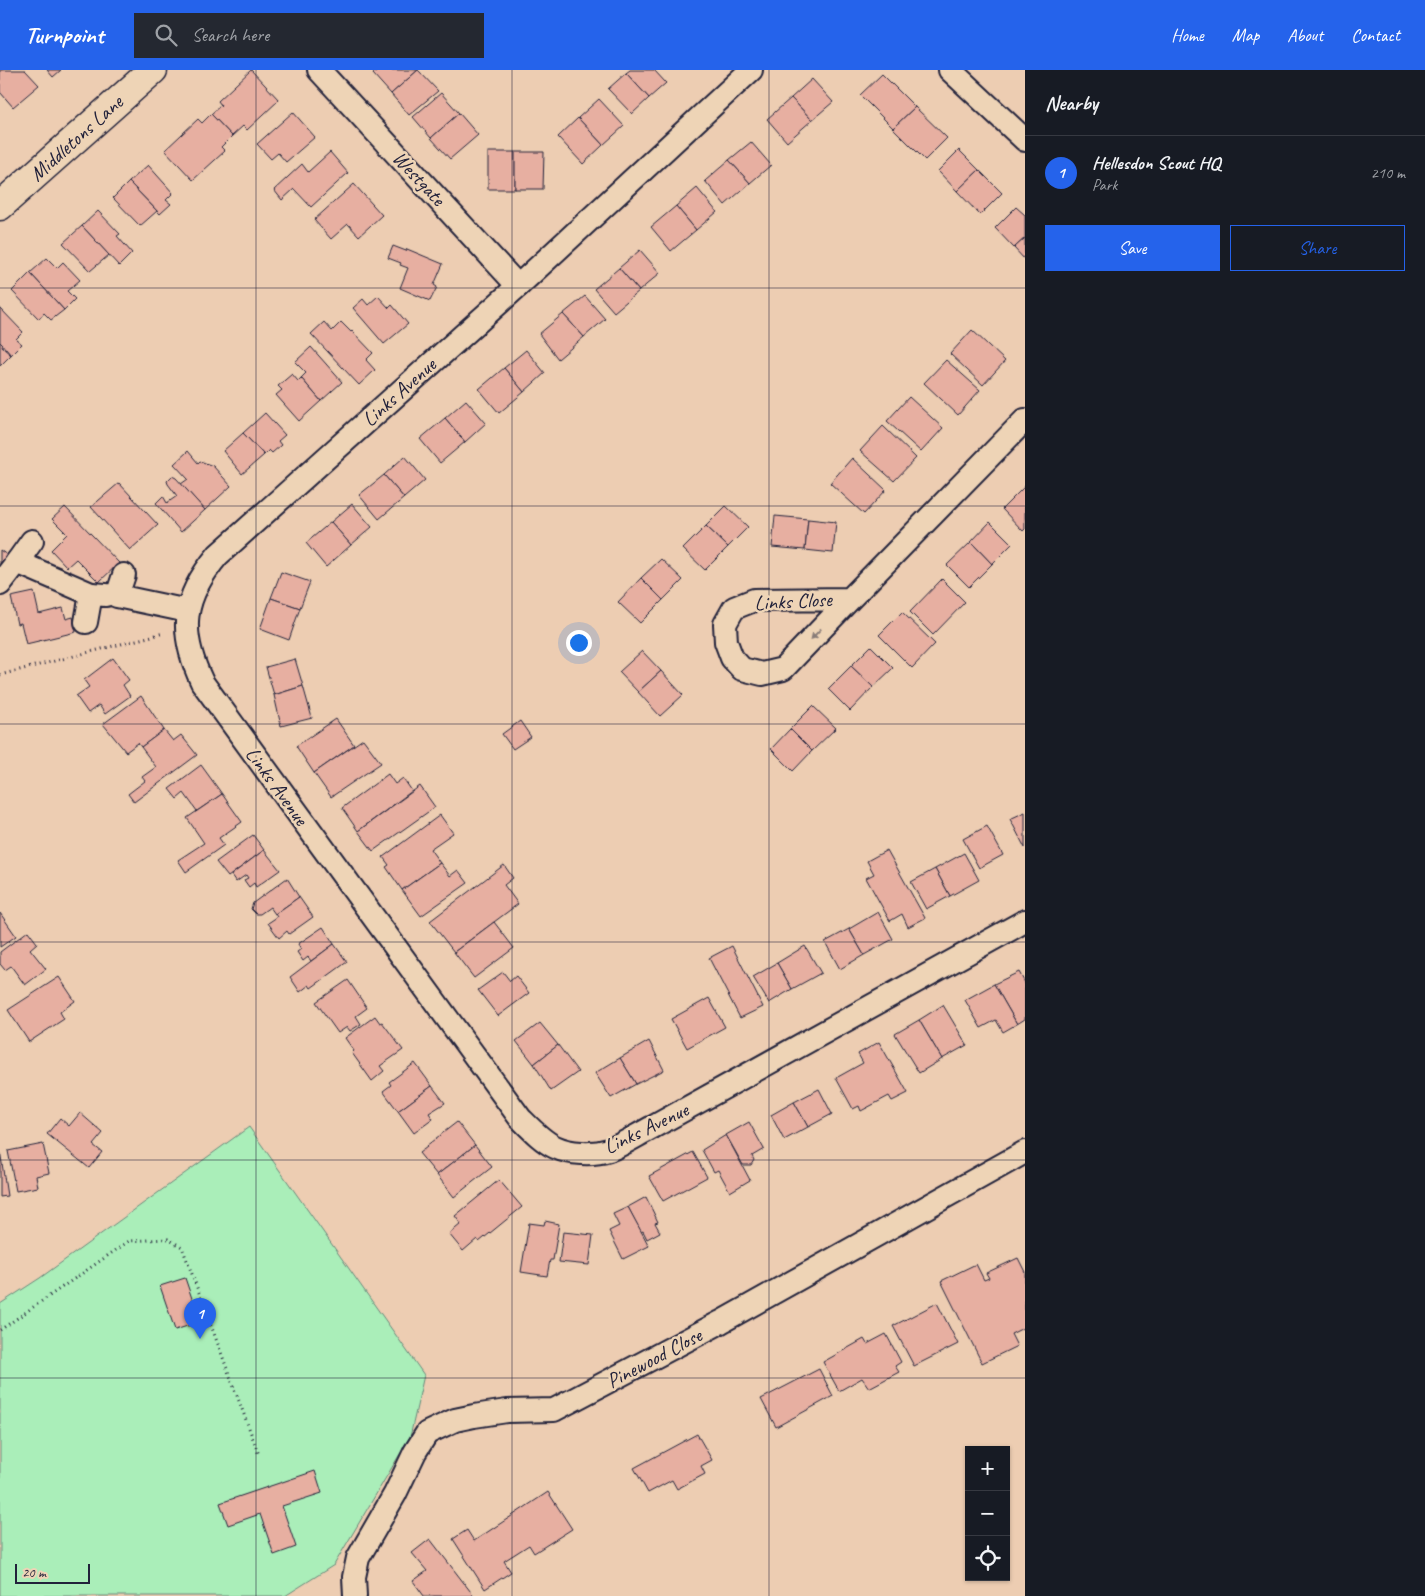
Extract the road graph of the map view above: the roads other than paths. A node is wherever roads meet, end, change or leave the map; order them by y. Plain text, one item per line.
1 (153, 70) edge
2 (319, 70) edge
3 (751, 70) edge
4 (950, 70) edge
5 (1025, 140) edge
6 (0, 206) edge
7 (518, 286) junction
8 (1025, 420) edge
9 (32, 541) dead end
10 (18, 562) junction
11 (124, 574) dead end
12 (0, 584) edge
13 (90, 594) junction
14 (117, 596) junction
15 (850, 599) junction
16 (187, 619) junction
17 (86, 622) dead end
18 (1025, 921) edge
19 (1025, 1152) edge
20 (355, 1596) edge

1 - 6 street, Middletons Lane
2 - 7 street, Westgate
3 - 7 street, Links Avenue
4 - 5 street
7 - 16 street, Links Avenue
8 - 15 street, Links Close
9 - 10 street
10 - 12 street
10 - 13 street
11 - 14 street
13 - 14 street
13 - 17 street
14 - 16 street
15 -> 15 street, Links Close
16 - 18 street, Links Avenue
19 - 20 street, Pinewood Close

